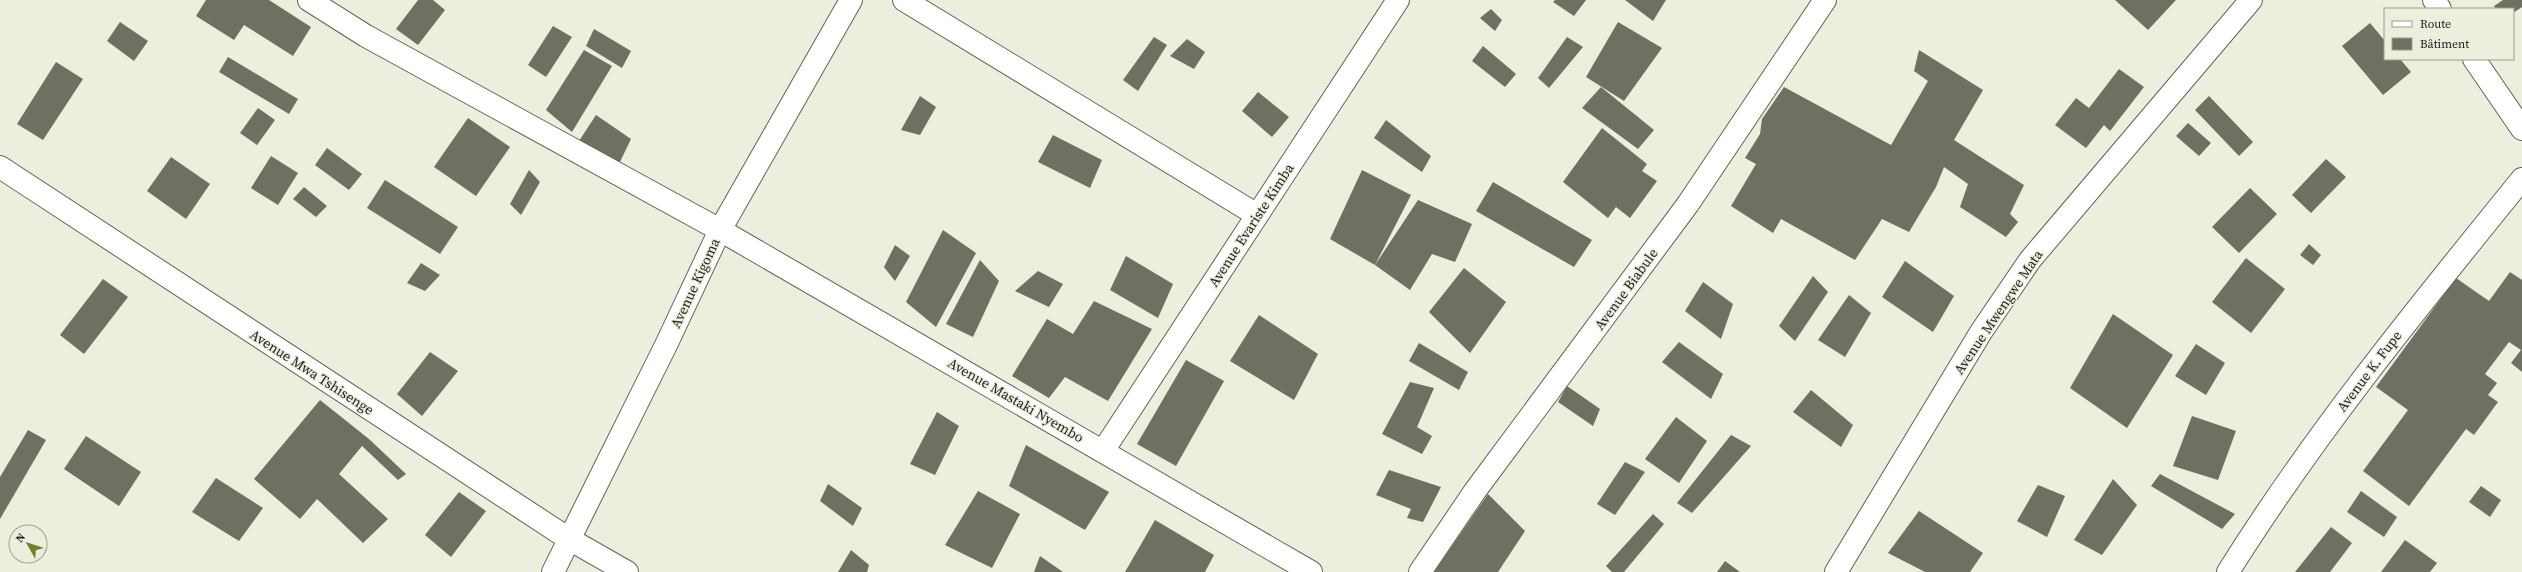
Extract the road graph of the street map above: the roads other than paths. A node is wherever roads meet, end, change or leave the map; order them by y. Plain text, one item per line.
1 (309, 0) edge
2 (851, 0) edge
3 (904, 0) edge
4 (1398, 0) edge
5 (1825, 0) edge
6 (2251, 0) edge
7 (2475, 60) edge
8 (2522, 129) edge
9 (0, 167) edge
10 (2522, 179) edge
11 (1257, 215) junction
12 (720, 230) junction
13 (1103, 451) junction
14 (569, 539) junction
15 (552, 572) edge
16 (627, 572) edge
17 (1311, 572) edge
18 (1420, 572) edge
19 (1836, 572) edge
20 (2228, 572) edge

1 - 12 street, Avenue Mastaki Nyembo
2 - 12 street, Avenue Kigoma
3 - 11 street
4 - 11 street, Avenue Evariste Kimba
5 - 18 street, Avenue Biabule
6 - 19 street, Avenue Mwengwe Mata
7 - 8 street
9 - 14 street, Avenue Mwa Tshisenge
10 - 20 street, Avenue K. Fupe
11 - 13 street, Avenue Evariste Kimba
12 - 13 street, Avenue Mastaki Nyembo
12 - 14 street, Avenue Kigoma
13 - 17 street, Avenue Mastaki Nyembo
14 - 15 street, Avenue Kigoma
14 - 16 street, Avenue Mwa Tshisenge

